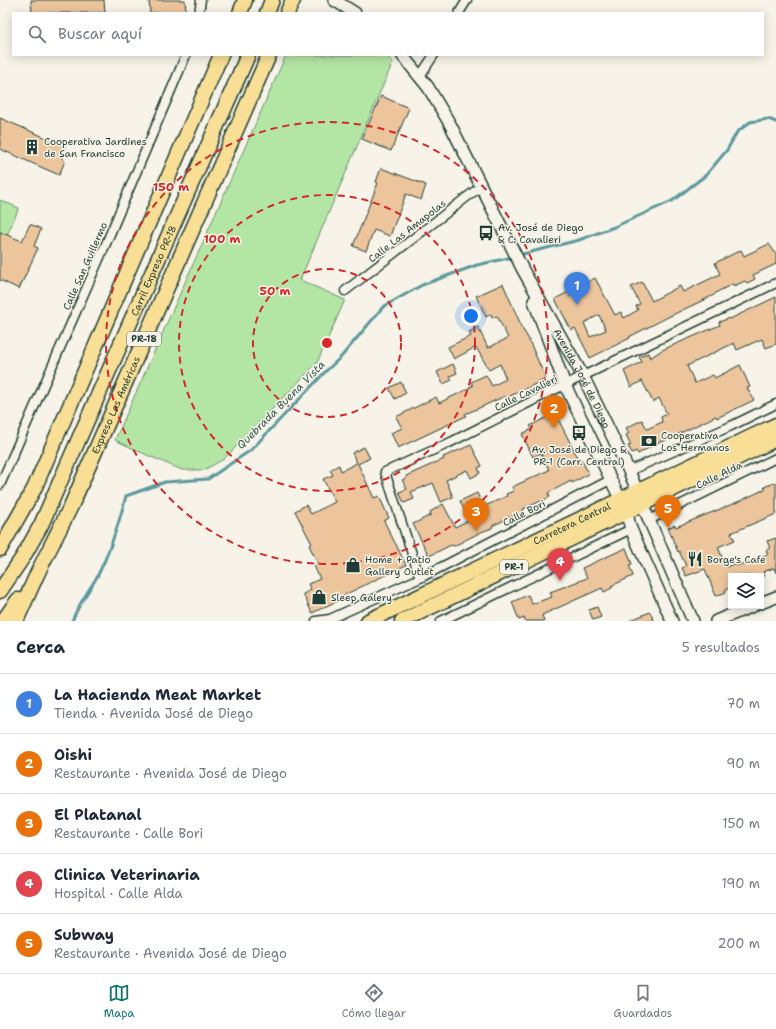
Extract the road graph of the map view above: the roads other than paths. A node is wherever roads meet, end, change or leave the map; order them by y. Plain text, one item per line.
1 (201, 0) edge
2 (245, 0) edge
3 (272, 0) edge
4 (293, 0) edge
5 (334, 0) edge
6 (467, 0) edge
7 (199, 12) edge
8 (240, 12) edge
9 (267, 12) edge
10 (288, 12) edge
11 (353, 12) edge
12 (460, 12) edge
13 (186, 56) edge
14 (222, 56) edge
15 (248, 56) edge
16 (269, 56) edge
17 (403, 56) edge
18 (433, 56) edge
19 (420, 76) junction
20 (480, 187) junction
21 (523, 270) junction
22 (776, 284) edge
23 (345, 291) dead end
24 (583, 376) junction
25 (565, 385) junction
26 (776, 404) edge
27 (776, 425) edge
28 (776, 439) edge
29 (776, 458) edge
30 (629, 470) junction
31 (610, 480) junction
32 (0, 485) edge
33 (640, 498) junction
34 (623, 506) junction
35 (649, 520) junction
36 (632, 529) junction
37 (0, 549) edge
38 (39, 570) junction
39 (420, 578) junction
40 (0, 591) edge
41 (776, 597) edge
42 (764, 602) edge
43 (746, 609) edge
44 (3, 621) edge
45 (16, 621) edge
46 (316, 621) edge
47 (368, 621) edge
48 (402, 621) edge
49 (442, 621) edge
50 (672, 621) edge
51 (694, 621) edge
52 (716, 621) edge

1 - 7 street
2 - 8 highway
3 - 9 highway
4 - 10 highway
5 - 11 street
6 - 12 street
13 - 32 street, Calle San Guillermo
14 - 37 highway
15 - 40 highway, Carril Expreso PR-18
16 - 38 highway, Expreso Las Américas / PR-18
17 - 19 street, Avenida José de Diego
18 - 19 street
19 - 20 street, Avenida José de Diego
20 - 21 street, Avenida José de Diego
20 - 23 street, Calle Las Amapolas
21 - 24 street, Avenida José de Diego
21 - 25 street, Avenida José de Diego
22 - 24 street, Calle Cavalieri
24 - 25 street, Calle Cavalieri
24 - 30 street, Avenida José de Diego
25 - 31 street, Avenida José de Diego
25 - 39 street, Calle Cavalieri
26 - 30 street
27 - 33 highway, Carretera Central / PR-1
28 - 33 highway, Carretera Central / PR-1
29 - 35 street, Calle Alda
30 - 33 street, Avenida José de Diego
31 - 34 street, Avenida José de Diego
31 - 39 street, Calle Bori
33 - 34 highway, Carretera Central / PR-1
33 - 35 street, Avenida José de Diego
34 - 36 street, Avenida José de Diego
34 - 47 highway, Carretera Central / PR-1
34 - 48 highway, Carretera Central / PR-1
35 - 51 street, Avenida José de Diego
36 - 49 street
36 - 50 street, Avenida José de Diego
38 - 44 highway
38 - 45 highway, Expreso Las Américas / PR-18
39 - 46 street, Calle Bori
41 - 42 street
43 - 52 street

